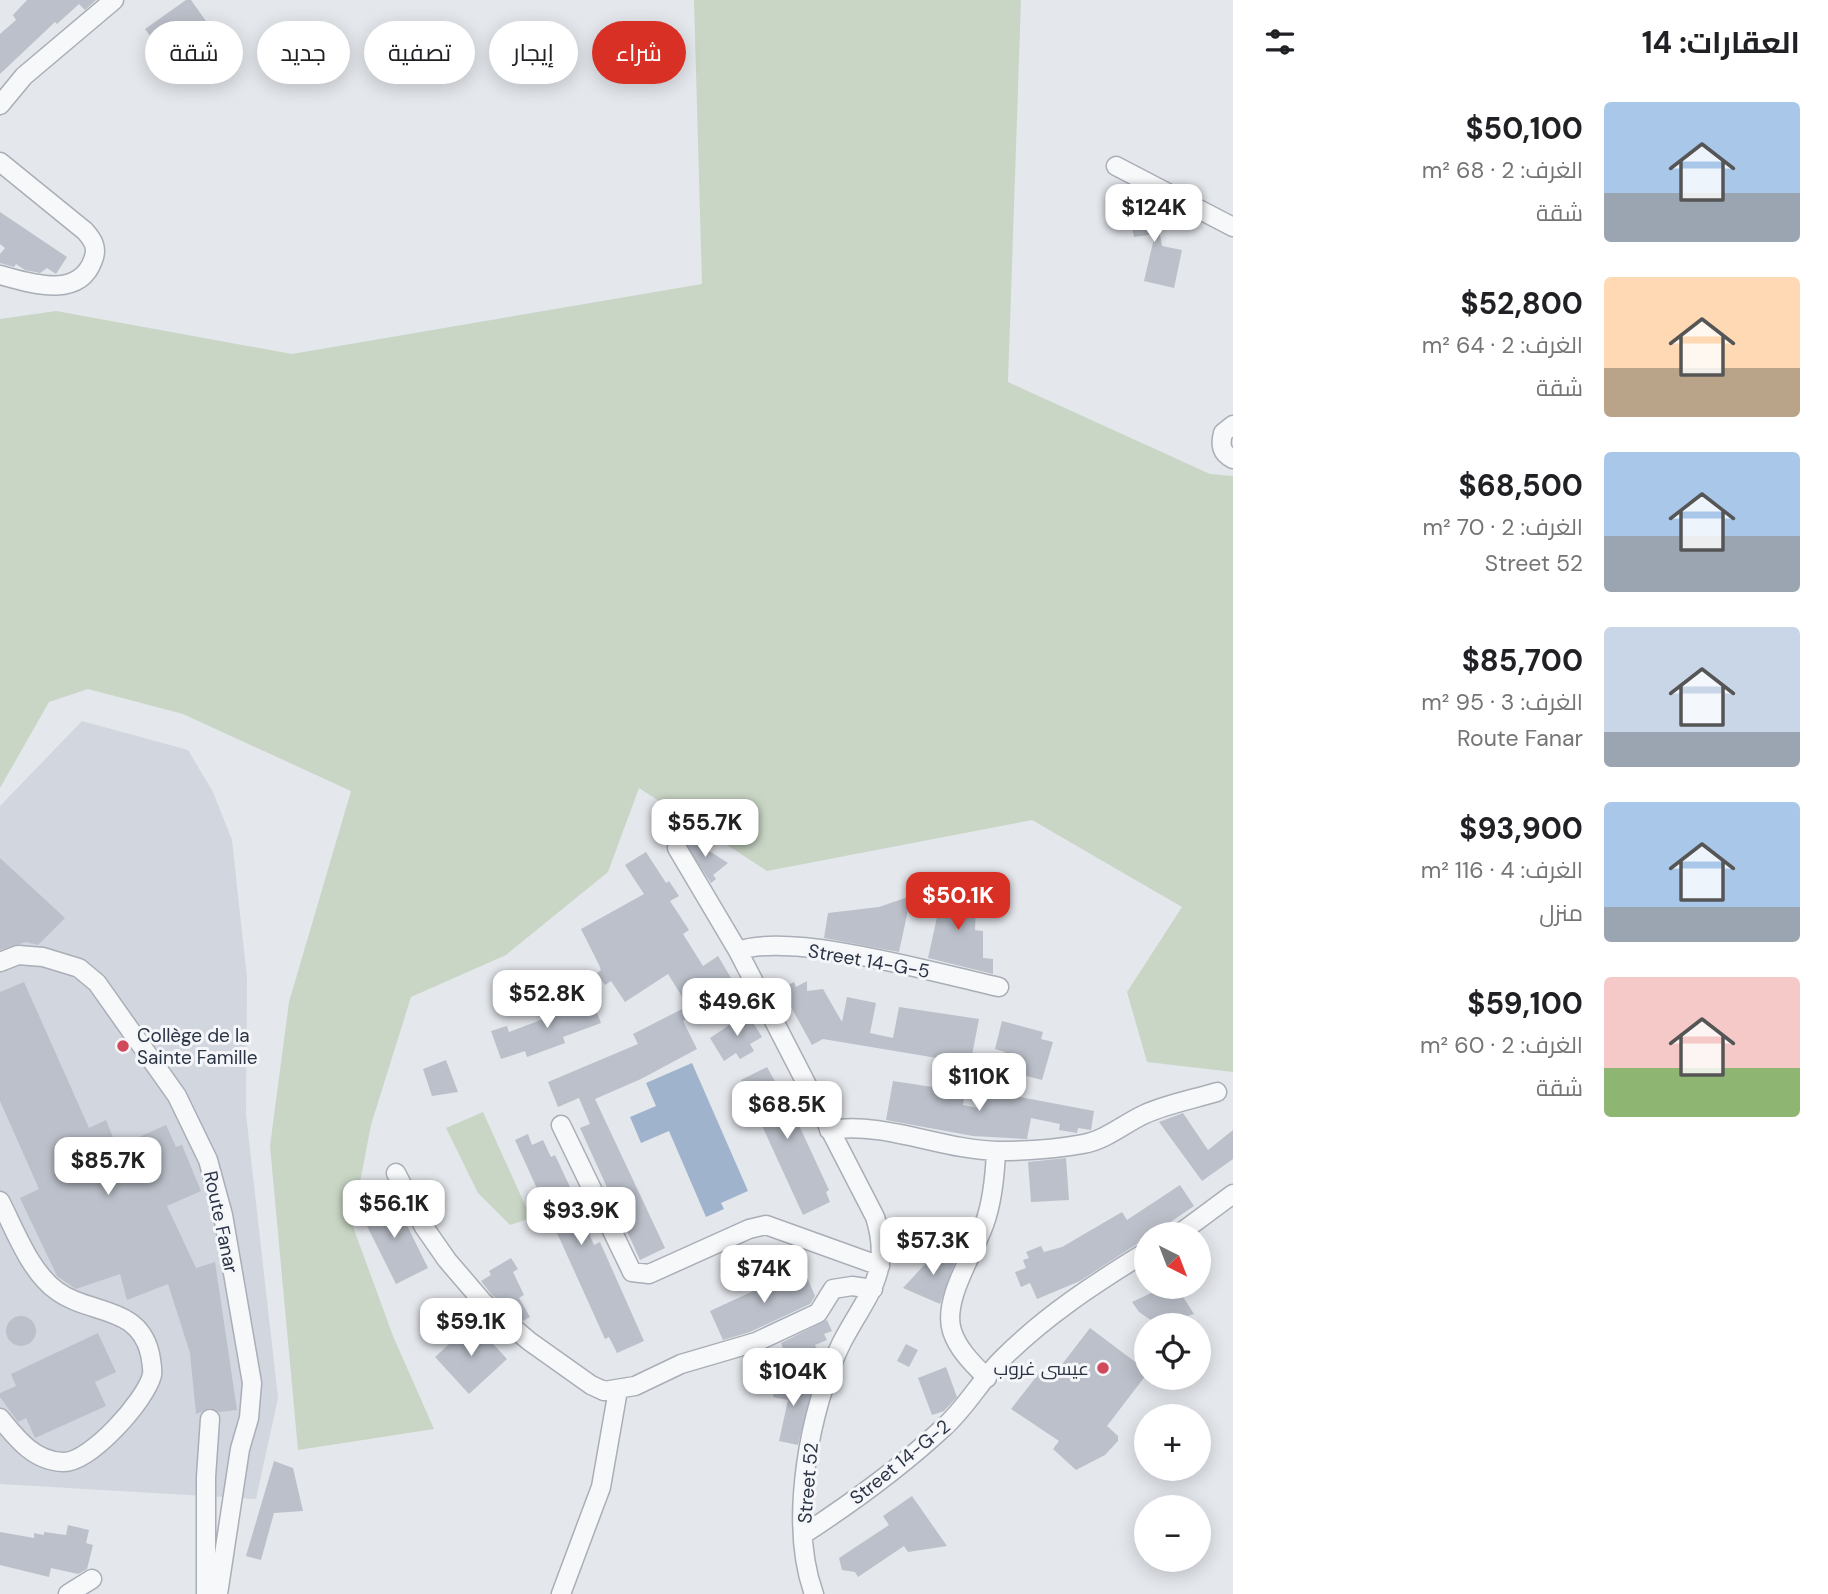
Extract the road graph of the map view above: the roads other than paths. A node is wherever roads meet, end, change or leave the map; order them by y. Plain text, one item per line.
1 (114, 0) edge
2 (0, 105) edge
3 (0, 162) edge
4 (1116, 166) dead end
5 (1233, 228) edge
6 (0, 275) edge
7 (1233, 425) edge
8 (1233, 459) edge
9 (677, 848) dead end
10 (738, 951) junction
11 (0, 962) edge
12 (999, 987) dead end
13 (1217, 1092) dead end
14 (561, 1125) dead end
15 (829, 1130) junction
16 (996, 1151) junction
17 (396, 1172) dead end
18 (1233, 1194) edge
19 (0, 1201) edge
20 (1195, 1222) edge
21 (1134, 1260) edge
22 (880, 1266) junction
23 (873, 1289) junction
24 (987, 1378) junction
25 (618, 1390) junction
26 (0, 1418) edge
27 (210, 1419) dead end
28 (804, 1534) junction
29 (92, 1579) dead end
30 (68, 1594) edge
31 (206, 1594) edge
32 (218, 1594) edge
33 (561, 1594) edge
34 (814, 1594) edge

1 - 2 street
3 - 6 street
4 - 5 street
7 - 8 street
9 - 10 street, Street 52
10 - 12 street, Street 14-G-5
10 - 15 street, Street 52
11 - 32 street, Route Fanar
13 - 16 street
14 - 22 street
15 - 16 street
15 - 22 street, Street 52
16 - 24 street
17 - 25 street
18 - 20 street
19 - 26 street
21 - 24 street
22 - 23 street, Street 52
23 - 25 street
23 - 28 street, Street 52
24 - 28 street, Street 14-G-2
25 - 33 street
27 - 31 street
28 - 34 street, Street 52
29 - 30 street

